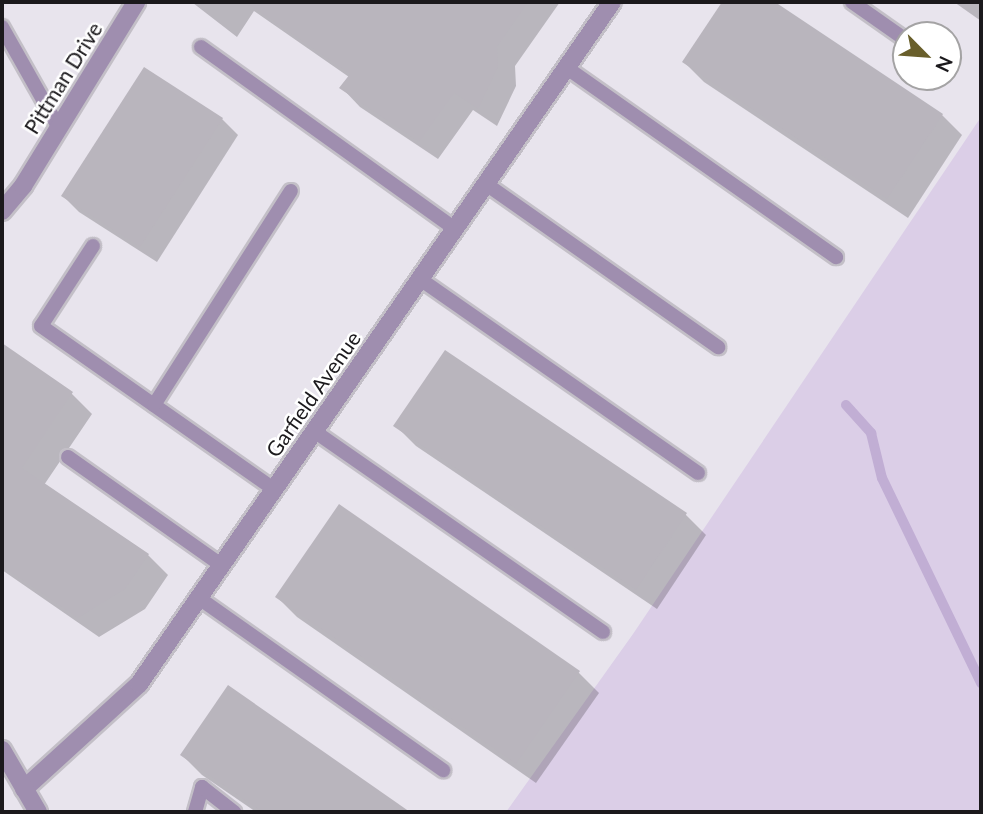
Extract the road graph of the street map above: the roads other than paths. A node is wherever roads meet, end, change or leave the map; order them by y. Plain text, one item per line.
1 (136, 2) edge
2 (612, 2) edge
3 (852, 2) edge
4 (2, 27) edge
5 (892, 30) edge
6 (201, 47) dead end
7 (567, 68) junction
8 (59, 128) junction
9 (486, 184) junction
10 (291, 191) dead end
11 (2, 211) edge
12 (455, 229) junction
13 (93, 246) dead end
14 (836, 257) dead end
15 (420, 279) junction
16 (718, 347) dead end
17 (154, 405) junction
18 (314, 431) junction
19 (68, 457) dead end
20 (698, 473) dead end
21 (274, 489) junction
22 (221, 565) junction
23 (199, 597) junction
24 (603, 632) dead end
25 (2, 750) edge
26 (443, 770) dead end
27 (24, 789) junction
28 (38, 812) edge
29 (195, 812) edge
30 (234, 812) edge

1 - 8 street, Pittman Drive
2 - 7 street, Garfield Avenue
3 - 5 lane
4 - 8 lane
6 - 12 lane
7 - 9 street, Garfield Avenue
7 - 14 lane
8 - 11 street, Pittman Drive
9 - 12 street, Garfield Avenue
9 - 16 lane
10 - 17 lane
12 - 15 street, Garfield Avenue
13 - 17 lane
15 - 18 street, Garfield Avenue
15 - 20 lane
17 - 21 lane
18 - 21 street, Garfield Avenue
18 - 24 lane
19 - 22 lane
21 - 22 street, Garfield Avenue
22 - 23 street, Garfield Avenue
23 - 26 lane
23 - 27 street, Garfield Avenue
25 - 27 street
27 - 28 street
29 - 30 lane

